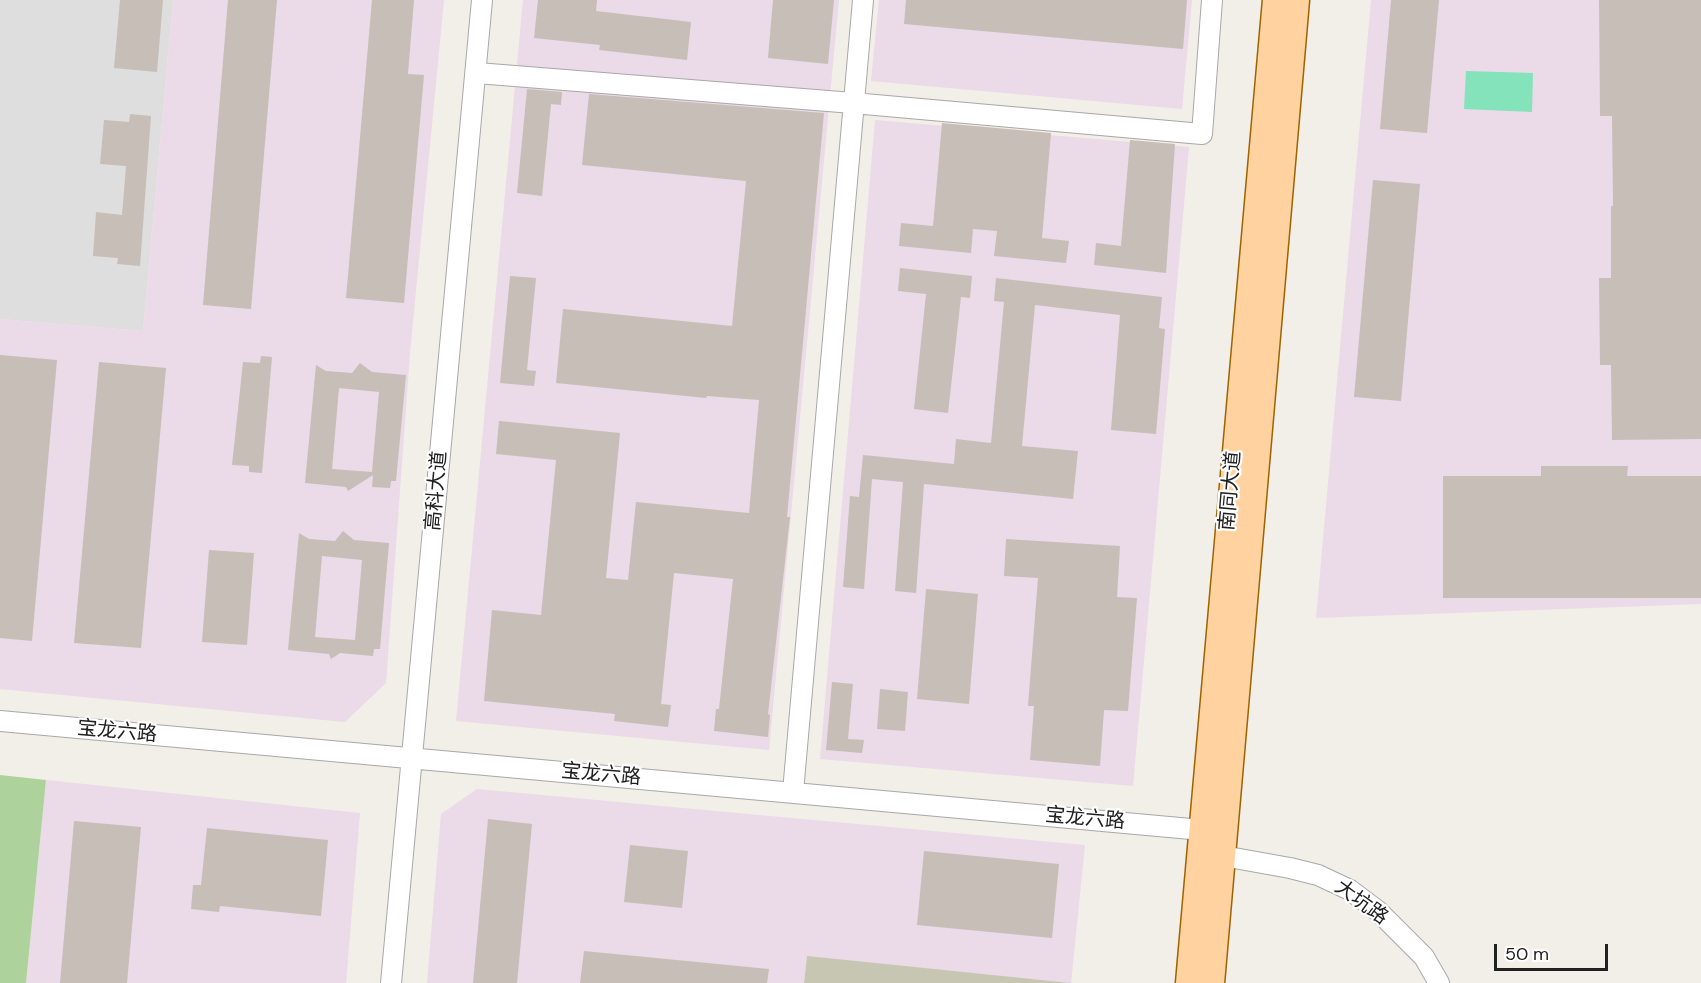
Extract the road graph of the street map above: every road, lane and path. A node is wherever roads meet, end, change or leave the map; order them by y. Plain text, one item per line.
1 (483, 0) edge
2 (863, 0) edge
3 (1212, 0) edge
4 (1275, 0) edge
5 (1297, 0) edge
6 (477, 73) junction
7 (853, 103) junction
8 (0, 721) edge
9 (412, 758) junction
10 (793, 792) junction
11 (1202, 830) junction
12 (1223, 856) junction
13 (392, 983) edge
14 (1188, 983) edge
15 (1212, 983) edge
16 (1439, 983) edge

1 - 6 street, 高科大道
2 - 7 street
3 - 7 street
4 - 11 main road, 南同大道
5 - 12 main road, 南同大道
6 - 7 street
6 - 9 street, 高科大道
7 - 10 street
8 - 9 street, 宝龙六路
9 - 10 street, 宝龙六路
9 - 13 street, 高科大道
10 - 11 street, 宝龙六路
11 - 14 main road, 南同大道
12 - 15 main road, 南同大道
12 - 16 street, 大坑路

